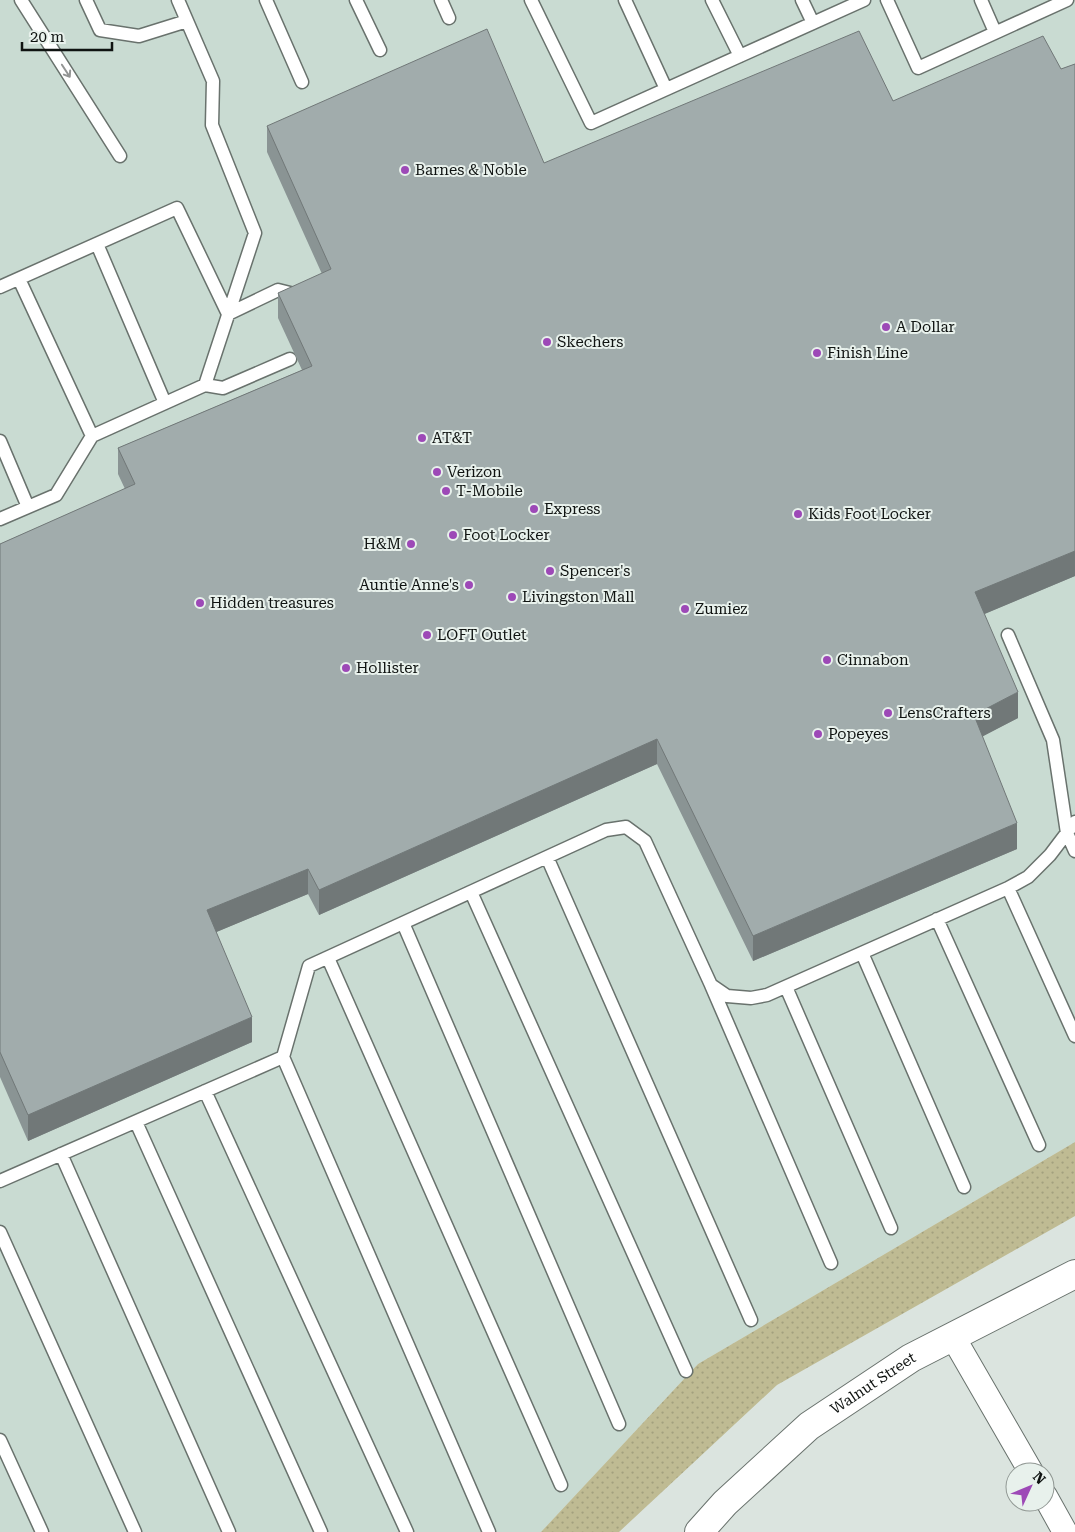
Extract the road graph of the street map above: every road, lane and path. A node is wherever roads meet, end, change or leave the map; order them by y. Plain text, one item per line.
1 (21, 0) edge
2 (86, 0) edge
3 (178, 0) edge
4 (266, 0) edge
5 (356, 0) edge
6 (442, 0) edge
7 (531, 0) edge
8 (625, 0) edge
9 (712, 0) edge
10 (802, 0) edge
11 (864, 0) edge
12 (887, 0) edge
13 (981, 0) edge
14 (1067, 0) edge
15 (449, 18) dead end
16 (187, 21) junction
17 (812, 23) junction
18 (995, 32) junction
19 (380, 50) dead end
20 (740, 56) junction
21 (302, 82) dead end
22 (666, 89) junction
23 (120, 156) dead end
24 (97, 244) junction
25 (19, 279) junction
26 (0, 287) edge
27 (309, 297) edge
28 (228, 314) junction
29 (290, 359) dead end
30 (205, 385) junction
31 (165, 403) junction
32 (92, 436) junction
33 (0, 441) edge
34 (28, 507) junction
35 (0, 519) edge
36 (1008, 635) dead end
37 (1075, 822) edge
38 (1066, 833) junction
39 (1075, 851) edge
40 (547, 857) junction
41 (1008, 888) junction
42 (471, 892) junction
43 (937, 919) junction
44 (403, 923) junction
45 (862, 953) junction
46 (328, 958) junction
47 (710, 985) junction
48 (786, 987) junction
49 (1075, 1036) edge
50 (283, 1057) junction
51 (205, 1091) junction
52 (136, 1122) junction
53 (1038, 1145) dead end
54 (61, 1154) junction
55 (0, 1181) edge
56 (964, 1187) dead end
57 (891, 1228) dead end
58 (0, 1232) edge
59 (831, 1263) dead end
60 (1075, 1274) edge
61 (751, 1320) dead end
62 (953, 1337) junction
63 (686, 1371) dead end
64 (620, 1424) dead end
65 (0, 1440) edge
66 (1025, 1462) edge
67 (561, 1485) dead end
68 (1054, 1512) edge
69 (42, 1532) edge
70 (135, 1532) edge
71 (230, 1532) edge
72 (321, 1532) edge
73 (406, 1532) edge
74 (489, 1532) edge
75 (700, 1532) edge
76 (1065, 1532) edge

1 -> 23 lane
2 - 16 lane
3 - 16 lane
4 - 21 lane
5 - 19 lane
6 - 15 lane
7 - 22 lane
8 - 22 lane
9 - 20 lane
10 - 17 lane
11 - 17 lane
12 - 18 lane
13 - 18 lane
14 - 18 lane
16 - 28 lane
17 - 20 lane
20 - 22 lane
24 - 25 lane
24 - 28 lane
24 - 31 lane
25 - 26 lane
25 - 32 lane
27 - 28 lane
28 - 30 lane
29 - 30 lane
30 - 31 lane
31 - 32 lane
32 - 34 lane
33 - 34 lane
34 - 35 lane
36 - 38 lane
37 - 38 lane
38 - 39 lane
38 - 41 lane
40 - 42 lane
40 - 47 lane
40 - 61 lane
41 - 43 lane
41 - 49 lane
42 - 44 lane
42 - 63 lane
43 - 45 lane
43 - 53 lane
44 - 46 lane
44 - 64 lane
45 - 48 lane
45 - 56 lane
46 - 50 lane
46 - 67 lane
47 - 48 lane
47 - 59 lane
48 - 57 lane
50 - 51 lane
50 - 74 lane
51 - 52 lane
51 - 73 lane
52 - 54 lane
52 - 72 lane
54 - 55 lane
54 - 71 lane
58 - 70 lane
60 - 62 street, Walnut Street
62 - 66 street
62 - 75 street, Walnut Street
65 - 69 lane
68 - 76 street

